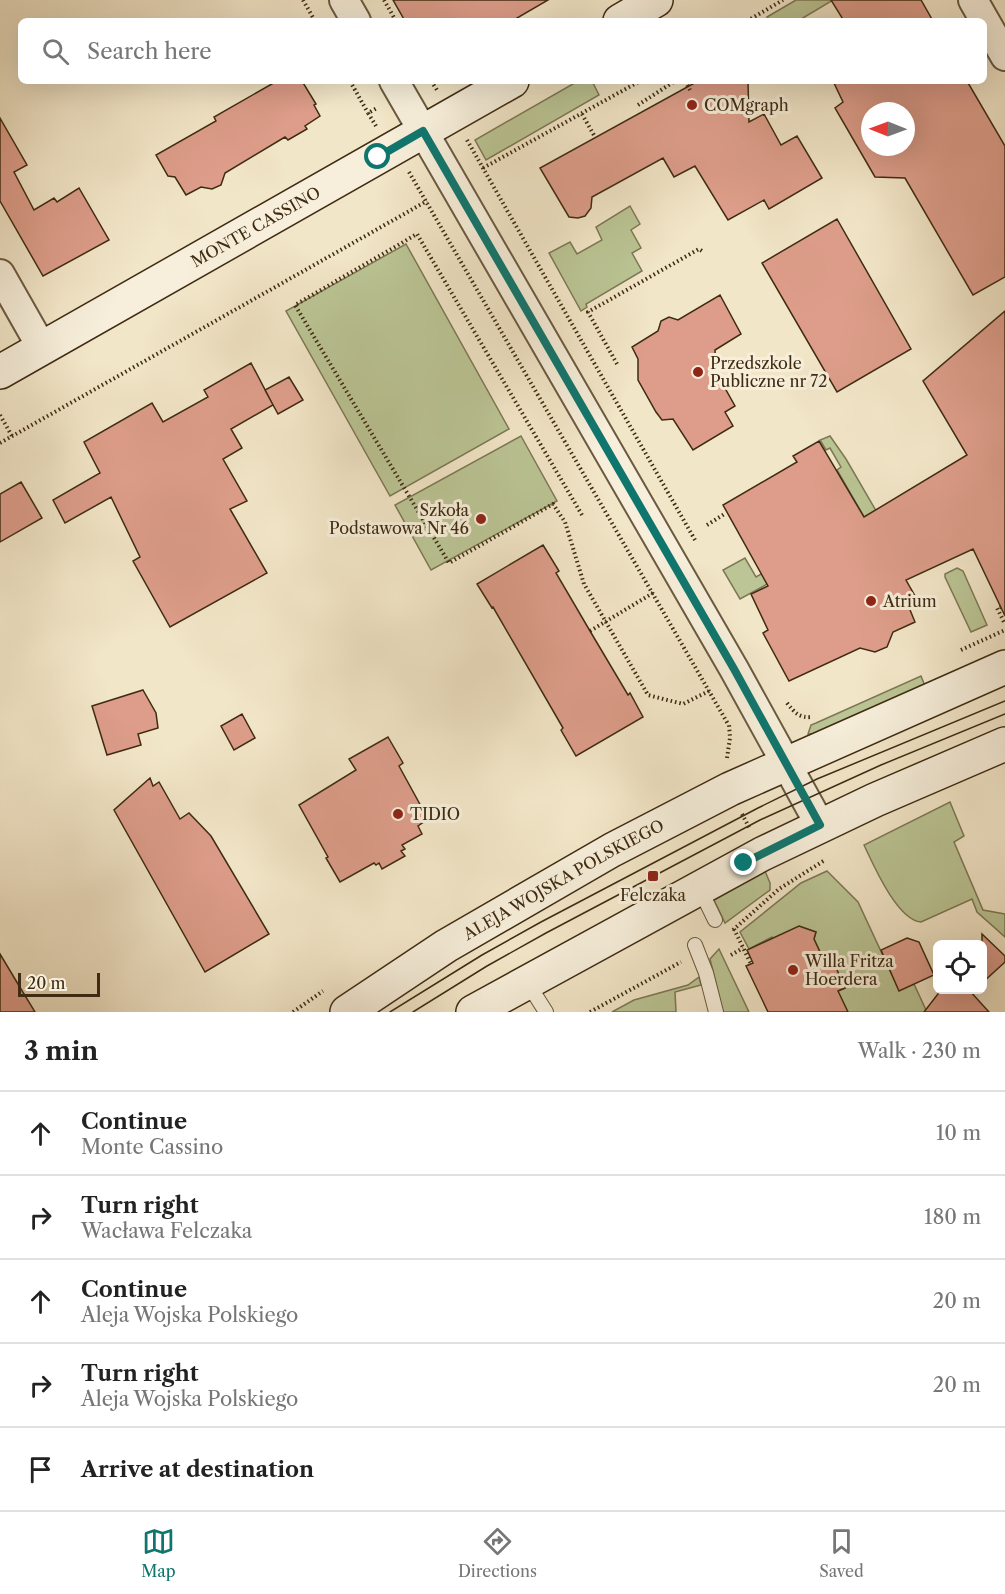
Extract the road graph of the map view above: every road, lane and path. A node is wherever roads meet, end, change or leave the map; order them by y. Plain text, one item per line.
1 (303, 0) edge
2 (344, 0) edge
3 (384, 0) edge
4 (656, 0) edge
5 (783, 0) edge
6 (973, 0) edge
7 (313, 18) edge
8 (355, 18) edge
9 (394, 18) edge
10 (625, 18) edge
11 (752, 18) edge
12 (983, 18) edge
13 (987, 24) edge
14 (1005, 56) edge
15 (352, 84) edge
16 (396, 84) edge
17 (507, 84) edge
18 (635, 84) edge
19 (670, 84) edge
20 (687, 84) edge
21 (690, 90) dead end
22 (638, 105) dead end
23 (378, 107) dead end
24 (368, 113) junction
25 (582, 114) junction
26 (378, 130) dead end
27 (423, 131) junction
28 (595, 137) dead end
29 (465, 138) dead end
30 (483, 168) junction
31 (406, 169) dead end
32 (427, 201) junction
33 (702, 251) dead end
34 (0, 274) edge
35 (42, 348) junction
36 (617, 364) dead end
37 (0, 372) edge
38 (0, 415) edge
39 (12, 436) junction
40 (0, 443) edge
41 (726, 513) dead end
42 (582, 515) dead end
43 (707, 525) dead end
44 (697, 544) dead end
45 (653, 593) junction
46 (1001, 607) dead end
47 (607, 621) junction
48 (1005, 624) edge
49 (1005, 630) edge
50 (590, 631) dead end
51 (956, 653) dead end
52 (1005, 667) edge
53 (709, 691) junction
54 (781, 695) dead end
55 (814, 717) dead end
56 (735, 720) dead end
57 (728, 724) junction
58 (1005, 744) edge
59 (787, 763) junction
60 (724, 765) dead end
61 (741, 811) dead end
62 (820, 825) junction
63 (751, 831) dead end
64 (831, 856) dead end
65 (699, 887) junction
66 (715, 920) dead end
67 (734, 930) junction
68 (743, 948) junction
69 (697, 949) junction
70 (731, 955) dead end
71 (751, 964) dead end
72 (527, 982) junction
73 (347, 1012) edge
74 (473, 1012) edge
75 (546, 1012) edge
76 (590, 1012) edge
77 (716, 1012) edge

1 - 7 path
2 - 8 street
3 - 9 path
4 - 10 main road
5 - 11 path
6 - 12 street
13 - 14 street
15 - 24 path
16 - 27 street
17 - 27 main road, MONTE CASSINO
18 - 25 path
19 - 22 path
20 - 21 path
23 - 24 path
24 - 26 path
25 - 28 path
25 - 30 path
27 - 35 main road, MONTE CASSINO
27 - 59 street
29 - 30 path
30 - 44 path
31 - 32 path
32 - 39 path
32 - 45 path
33 - 36 path
34 - 35 street
35 - 37 main road, MONTE CASSINO
38 - 39 path
39 - 40 path
41 - 43 path
42 - 47 path
45 - 47 path
45 - 53 path
46 - 48 path
47 - 50 path
47 - 53 path
49 - 51 path
52 - 59 main road, ALEJA WOJSKA POLSKIEGO
53 - 57 path
54 - 55 path
56 - 57 path
57 - 60 path
58 - 62 main road
59 - 62 street
59 - 73 main road, ALEJA WOJSKA POLSKIEGO
61 - 63 path
62 - 65 main road
64 - 67 path
65 - 66 lane
65 - 72 main road
67 - 68 path
67 - 69 path
68 - 70 path
68 - 71 path
69 - 76 path
69 - 77 lane
72 - 74 main road
72 - 75 lane

